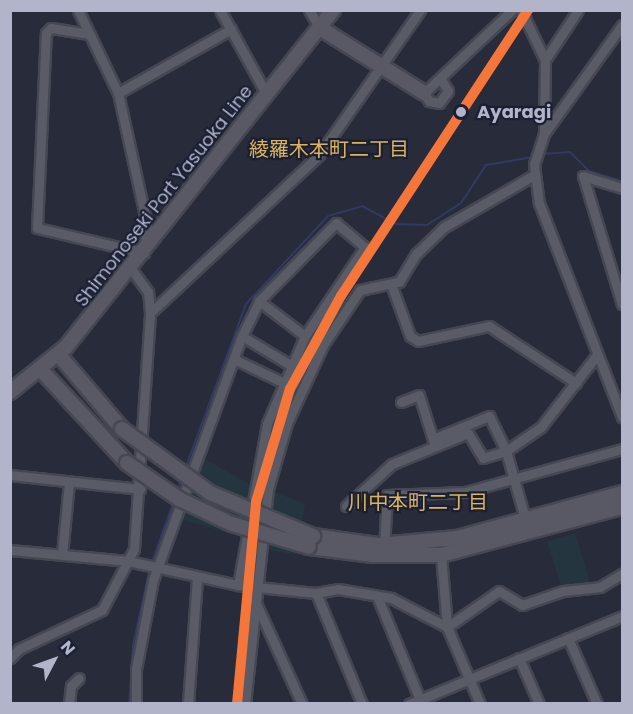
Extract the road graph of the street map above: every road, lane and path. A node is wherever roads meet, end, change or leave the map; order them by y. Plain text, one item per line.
1 (78, 10) edge
2 (220, 10) edge
3 (309, 10) edge
4 (333, 10) edge
5 (420, 10) edge
6 (512, 10) edge
7 (520, 10) edge
8 (578, 10) edge
9 (622, 25) edge
10 (320, 27) junction
11 (231, 29) junction
12 (88, 34) junction
13 (545, 60) junction
14 (381, 68) junction
15 (440, 78) junction
16 (118, 93) junction
17 (424, 93) junction
18 (267, 95) junction
19 (544, 134) junction
20 (534, 175) junction
21 (622, 188) edge
22 (144, 253) junction
23 (131, 268) junction
24 (391, 284) junction
25 (259, 301) junction
26 (622, 304) edge
27 (150, 313) junction
28 (242, 336) junction
29 (305, 336) junction
30 (58, 355) junction
31 (596, 356) junction
32 (234, 359) junction
33 (292, 366) junction
34 (42, 371) junction
35 (284, 383) junction
36 (576, 383) junction
37 (10, 392) edge
38 (401, 402) dead end
39 (622, 417) edge
40 (434, 442) junction
41 (622, 449) edge
42 (506, 451) junction
43 (10, 475) edge
44 (515, 478) junction
45 (69, 482) junction
46 (140, 489) junction
47 (622, 493) edge
48 (346, 506) dead end
49 (622, 507) edge
50 (526, 522) junction
51 (311, 541) junction
52 (10, 550) edge
53 (384, 550) junction
54 (62, 554) junction
55 (441, 555) junction
56 (128, 561) junction
57 (152, 568) junction
58 (622, 574) edge
59 (197, 577) junction
60 (238, 585) junction
61 (256, 587) junction
62 (316, 592) junction
63 (376, 596) junction
64 (255, 601) junction
65 (622, 616) edge
66 (447, 627) junction
67 (568, 638) junction
68 (10, 658) edge
69 (519, 658) junction
70 (469, 677) junction
71 (79, 678) dead end
72 (421, 701) edge
73 (69, 704) edge
74 (136, 704) edge
75 (188, 704) edge
76 (245, 704) edge
77 (302, 704) edge
78 (362, 704) edge
79 (409, 704) edge
80 (480, 704) edge
81 (539, 704) edge
82 (597, 704) edge

1 - 12 street
2 - 11 street
3 - 10 street
4 - 10 main road, Shimonoseki Port Yasuoka Line
5 - 14 street
6 - 15 street
7 - 13 street
8 - 13 street
9 - 19 street
10 - 14 main road
10 - 18 main road, Shimonoseki Port Yasuoka Line
11 - 16 street
11 - 18 street
12 - 16 street
12 - 22 street
13 - 19 street
14 - 17 main road
14 - 27 street
15 - 17 street
15 - 17 street
16 - 22 street
18 - 22 main road, Shimonoseki Port Yasuoka Line
19 - 20 street
20 - 24 street
20 - 31 street
21 - 26 street
22 - 23 main road, Shimonoseki Port Yasuoka Line
23 - 27 street
23 - 30 main road, Shimonoseki Port Yasuoka Line
24 - 36 street
24 - 61 street
25 - 28 street
25 - 29 street
25 - 29 street
27 - 46 street
28 - 32 street
28 - 33 street
29 - 33 street
30 - 34 main road, Shimonoseki Port Yasuoka Line
30 - 51 main road, bridge
31 - 36 street
31 - 39 street
32 - 35 street
32 - 57 street
33 - 35 street
34 - 37 main road, Shimonoseki Port Yasuoka Line
34 - 51 main road, bridge
35 - 60 street
36 - 42 street
38 - 40 street
40 - 42 street
40 - 42 street
40 - 48 street
41 - 44 street
42 - 44 street
43 - 45 street
44 - 50 street
44 - 53 street
45 - 46 street
45 - 54 street
46 - 56 street
47 - 50 main road
49 - 55 main road
50 - 53 main road
51 - 53 main road
52 - 54 street
53 - 55 main road
54 - 56 street
55 - 66 street
56 - 57 street
56 - 68 street
57 - 59 street
57 - 74 street
58 - 66 street
59 - 60 street
59 - 75 street
60 - 61 street
61 - 62 street
61 - 64 street
62 - 63 street
62 - 78 street
63 - 66 street
63 - 72 street
64 - 76 street
64 - 77 street
65 - 67 street
66 - 70 street
67 - 69 street
67 - 82 street
69 - 70 street
69 - 81 street
70 - 72 street
70 - 80 street
71 - 73 street
72 - 79 street

